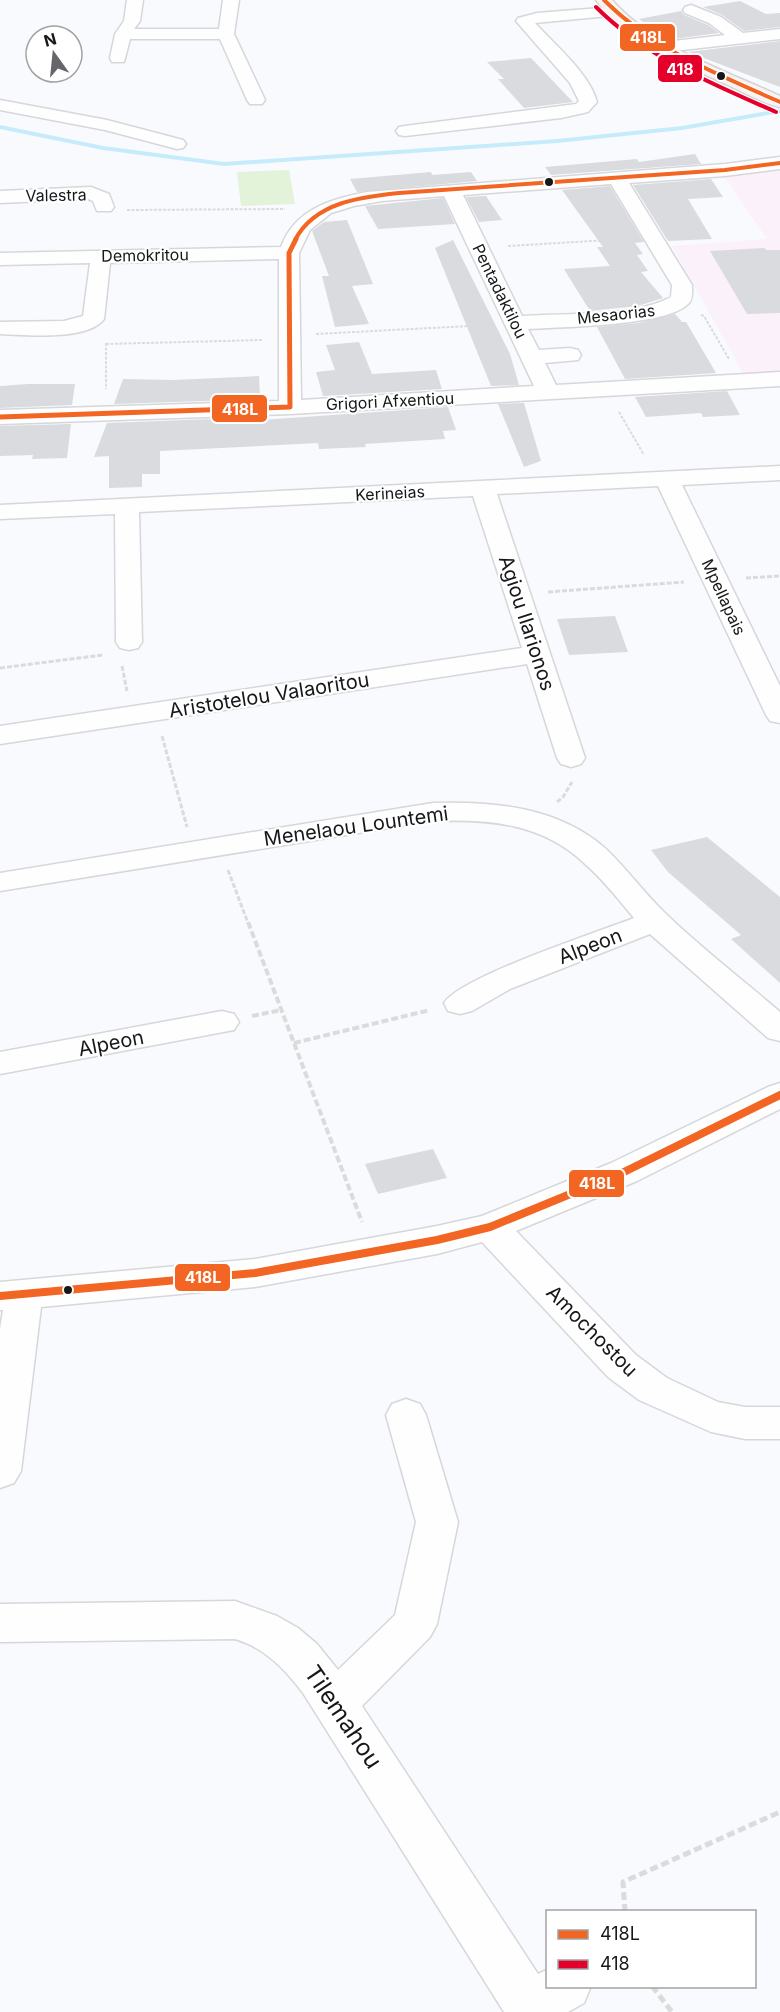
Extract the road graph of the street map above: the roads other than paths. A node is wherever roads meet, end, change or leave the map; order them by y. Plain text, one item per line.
1 (135, 0) edge
2 (231, 0) edge
3 (609, 6) edge
4 (691, 10) dead end
5 (123, 34) junction
6 (226, 34) junction
7 (780, 34) edge
8 (740, 39) junction
9 (665, 47) junction
10 (118, 58) dead end
11 (772, 98) edge
12 (256, 100) dead end
13 (0, 105) edge
14 (405, 131) dead end
15 (177, 144) dead end
16 (780, 163) edge
17 (617, 178) junction
18 (451, 190) junction
19 (0, 197) edge
20 (104, 207) road end
21 (290, 253) junction
22 (101, 256) junction
23 (0, 259) edge
24 (516, 323) junction
25 (0, 328) edge
26 (570, 355) dead end
27 (531, 357) junction
28 (780, 379) edge
29 (548, 392) junction
30 (290, 406) junction
31 (0, 417) edge
32 (780, 473) edge
33 (662, 479) junction
34 (483, 489) junction
35 (127, 506) junction
36 (0, 512) edge
37 (124, 647) road end
38 (537, 654) junction
39 (780, 715) edge
40 (0, 735) edge
41 (572, 758) road end
42 (0, 882) edge
43 (655, 921) junction
44 (460, 1003) road end
45 (222, 1022) dead end
46 (780, 1030) edge
47 (0, 1063) edge
48 (780, 1095) edge
49 (490, 1227) junction
50 (12, 1295) edge
51 (406, 1415) dead end
52 (780, 1423) edge
53 (0, 1471) edge
54 (0, 1623) edge
55 (335, 1703) junction
56 (562, 1988) edge

1 - 5 street
2 - 6 street
3 - 9 main road
3 - 14 street
4 - 8 street
5 - 6 street
5 - 10 street
6 - 12 street
7 - 8 street
8 - 9 street
9 - 11 main road
13 - 15 street
16 - 17 street
17 - 18 street
17 - 24 street, Mesaorias
18 - 21 street
18 - 24 street, Pentadaktilou
19 - 20 street, Valestra
21 - 22 street, Demokritou
21 - 30 street
22 - 23 street, Demokritou
22 - 25 street
24 - 27 street, Pentadaktilou
26 - 27 street
27 - 29 street, Pentadaktilou
28 - 29 street, Grigori Afxentiou
29 - 30 street, Grigori Afxentiou
30 - 31 street, Grigori Afxentiou
32 - 33 street, Kerineias
33 - 34 street, Kerineias
33 - 39 street, Mpellapais
34 - 35 street, Kerineias
34 - 38 street, Agiou Ilarionos
35 - 36 street, Kerineias
35 - 37 street
38 - 40 street, Aristotelou Valaoritou
38 - 41 street, Agiou Ilarionos
42 - 43 street, Menelaou Lountemi
43 - 44 street, Alpeon
43 - 46 street, Menelaou Lountemi
45 - 47 street, Alpeon
48 - 49 street
49 - 50 street
49 - 52 street, Amochostou
50 - 53 street
51 - 55 street
54 - 55 street, Tilemahou
55 - 56 street, Tilemahou

